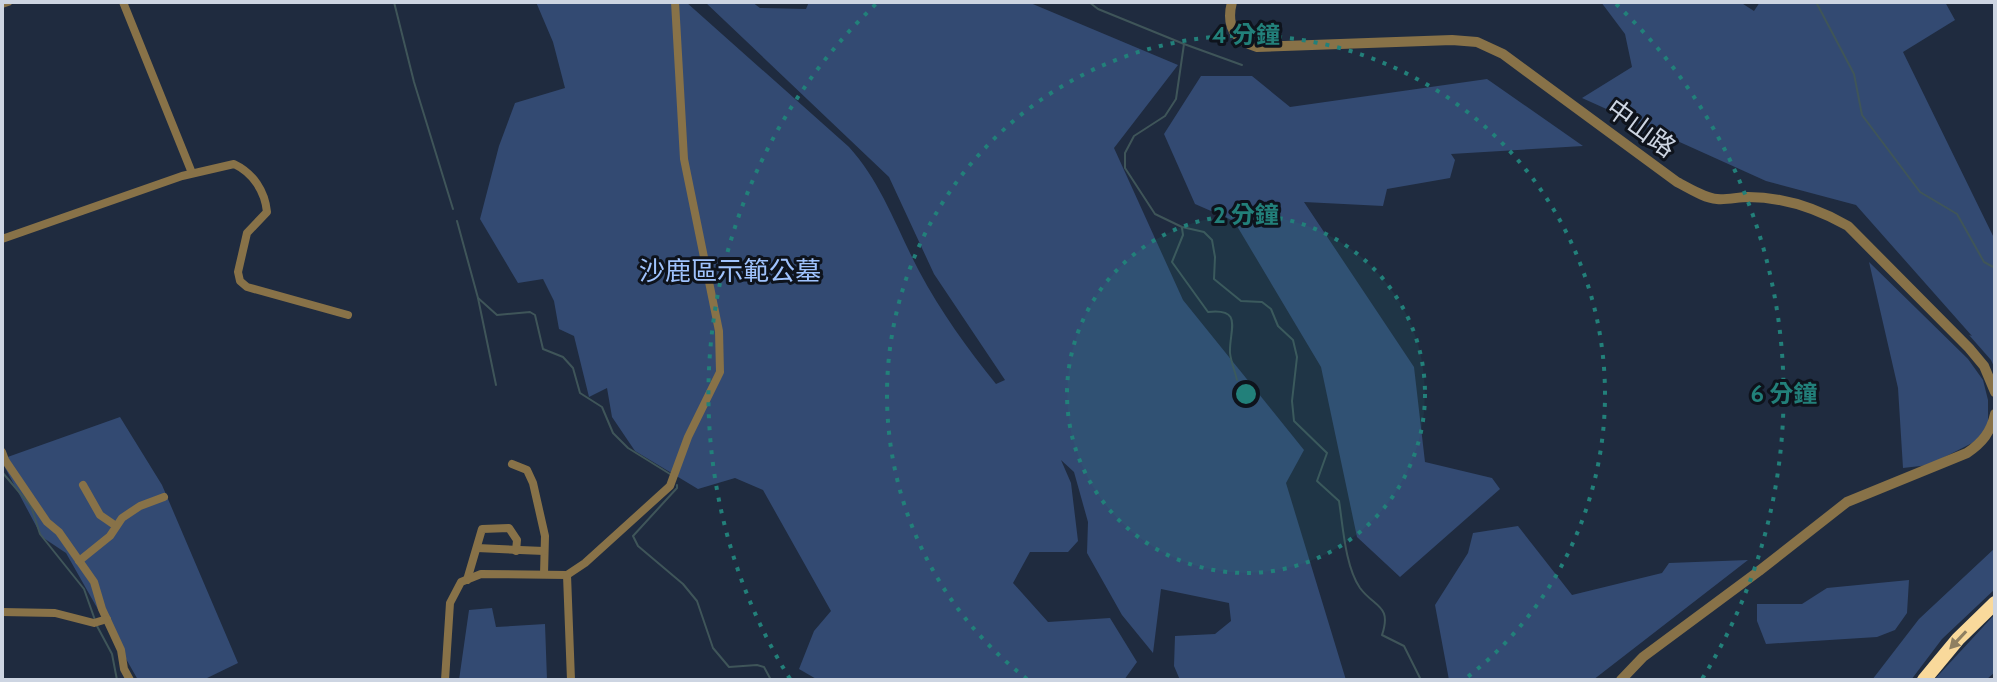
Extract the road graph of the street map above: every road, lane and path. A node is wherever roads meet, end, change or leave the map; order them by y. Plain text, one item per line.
1 (123, 2) edge
2 (675, 2) edge
3 (1232, 2) edge
4 (192, 173) junction
5 (2, 239) edge
6 (348, 315) dead end
7 (1995, 392) edge
8 (1995, 414) edge
9 (2, 452) edge
10 (512, 464) dead end
11 (83, 485) dead end
12 (164, 497) dead end
13 (116, 526) junction
14 (477, 548) junction
15 (516, 551) junction
16 (544, 551) junction
17 (79, 561) junction
18 (544, 574) junction
19 (567, 575) junction
20 (467, 580) junction
21 (1995, 603) edge
22 (2, 612) edge
23 (107, 619) junction
24 (130, 680) edge
25 (445, 680) edge
26 (571, 680) edge
27 (1621, 680) edge
28 (1924, 680) edge

1 - 4 street
2 - 19 street
3 - 7 street, 中山路
4 - 5 street
4 - 6 street
8 - 27 street
9 - 17 street
10 - 16 street
11 - 13 street
12 - 13 street
13 - 17 street
14 - 15 street
14 - 15 street
14 - 20 street
15 - 16 street
16 - 18 street
17 - 23 street
18 - 19 street
18 - 20 street
19 - 26 street
20 - 25 street
21 -> 28 highway
22 - 23 street
23 - 24 street

